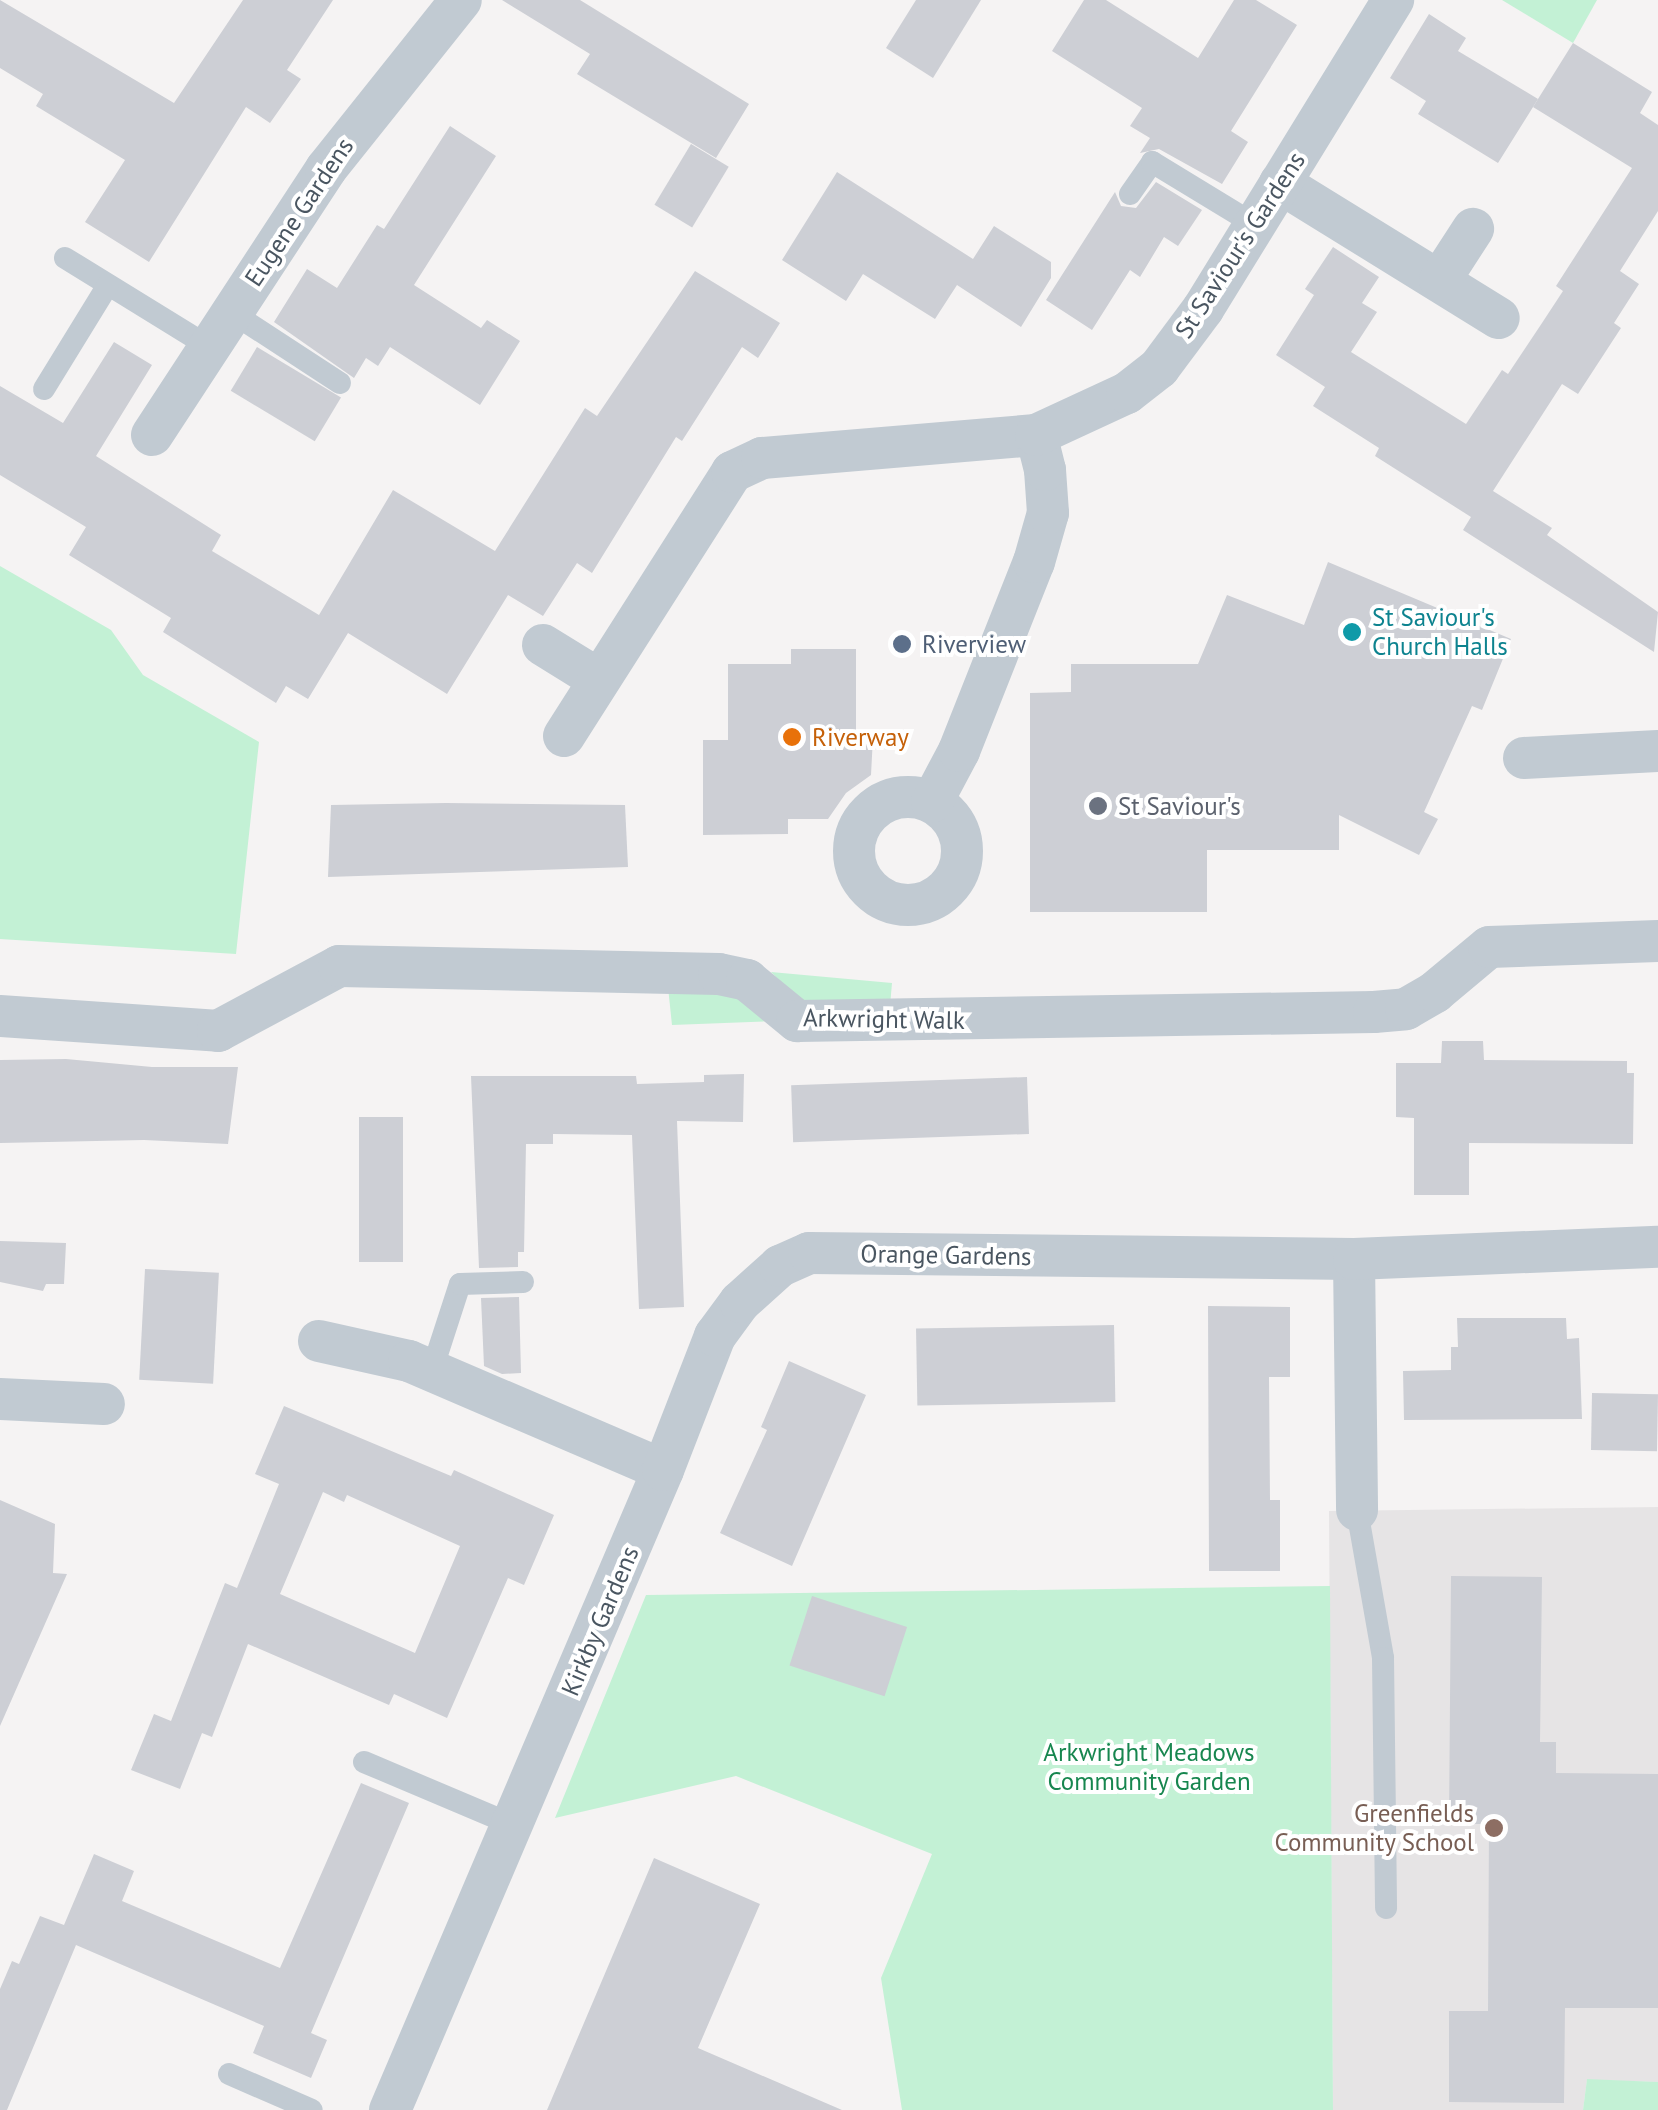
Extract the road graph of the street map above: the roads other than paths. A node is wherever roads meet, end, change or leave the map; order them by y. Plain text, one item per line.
1 (460, 0) edge
2 (1393, 0) edge
3 (1280, 183) junction
4 (1130, 194) dead end
5 (1254, 224) junction
6 (1473, 229) dead end
7 (65, 258) dead end
8 (1440, 280) junction
9 (108, 285) junction
10 (1499, 318) dead end
11 (219, 329) junction
12 (340, 383) dead end
13 (44, 389) dead end
14 (152, 435) dead end
15 (1036, 435) junction
16 (543, 645) dead end
17 (598, 680) junction
18 (564, 736) dead end
19 (1658, 751) edge
20 (1524, 758) dead end
21 (932, 802) dead end
22 (1658, 941) edge
23 (0, 1016) edge
24 (1658, 1246) edge
25 (1354, 1259) junction
26 (523, 1282) dead end
27 (319, 1341) dead end
28 (432, 1370) junction
29 (0, 1400) edge
30 (104, 1404) dead end
31 (663, 1470) junction
32 (1358, 1510) joint
33 (364, 1762) dead end
34 (513, 1825) junction
35 (1386, 1908) dead end
36 (229, 2074) dead end
37 (312, 2110) edge
38 (390, 2110) edge

1 - 11 street, Eugene Gardens
2 - 3 street, St Saviour's Gardens
3 - 5 street, St Saviour's Gardens
3 - 8 street
4 - 5 lane
5 - 15 street, St Saviour's Gardens
6 - 8 street
7 - 9 lane
8 - 10 street
9 - 11 lane
9 - 13 lane
11 - 12 lane
11 - 14 street, Eugene Gardens
15 - 17 street, St Saviour's Gardens
15 - 21 street
16 - 17 street
17 - 18 street, St Saviour's Gardens
19 - 20 street
22 - 23 street, Arkwright Walk
24 - 25 street, Orange Gardens
25 - 31 street, Orange Gardens
25 - 32 street
26 - 28 lane
27 - 28 street
28 - 31 street
29 - 30 street
31 - 34 street, Kirkby Gardens
32 - 35 lane
33 - 34 lane
34 - 38 street, Kirkby Gardens
36 - 37 lane

